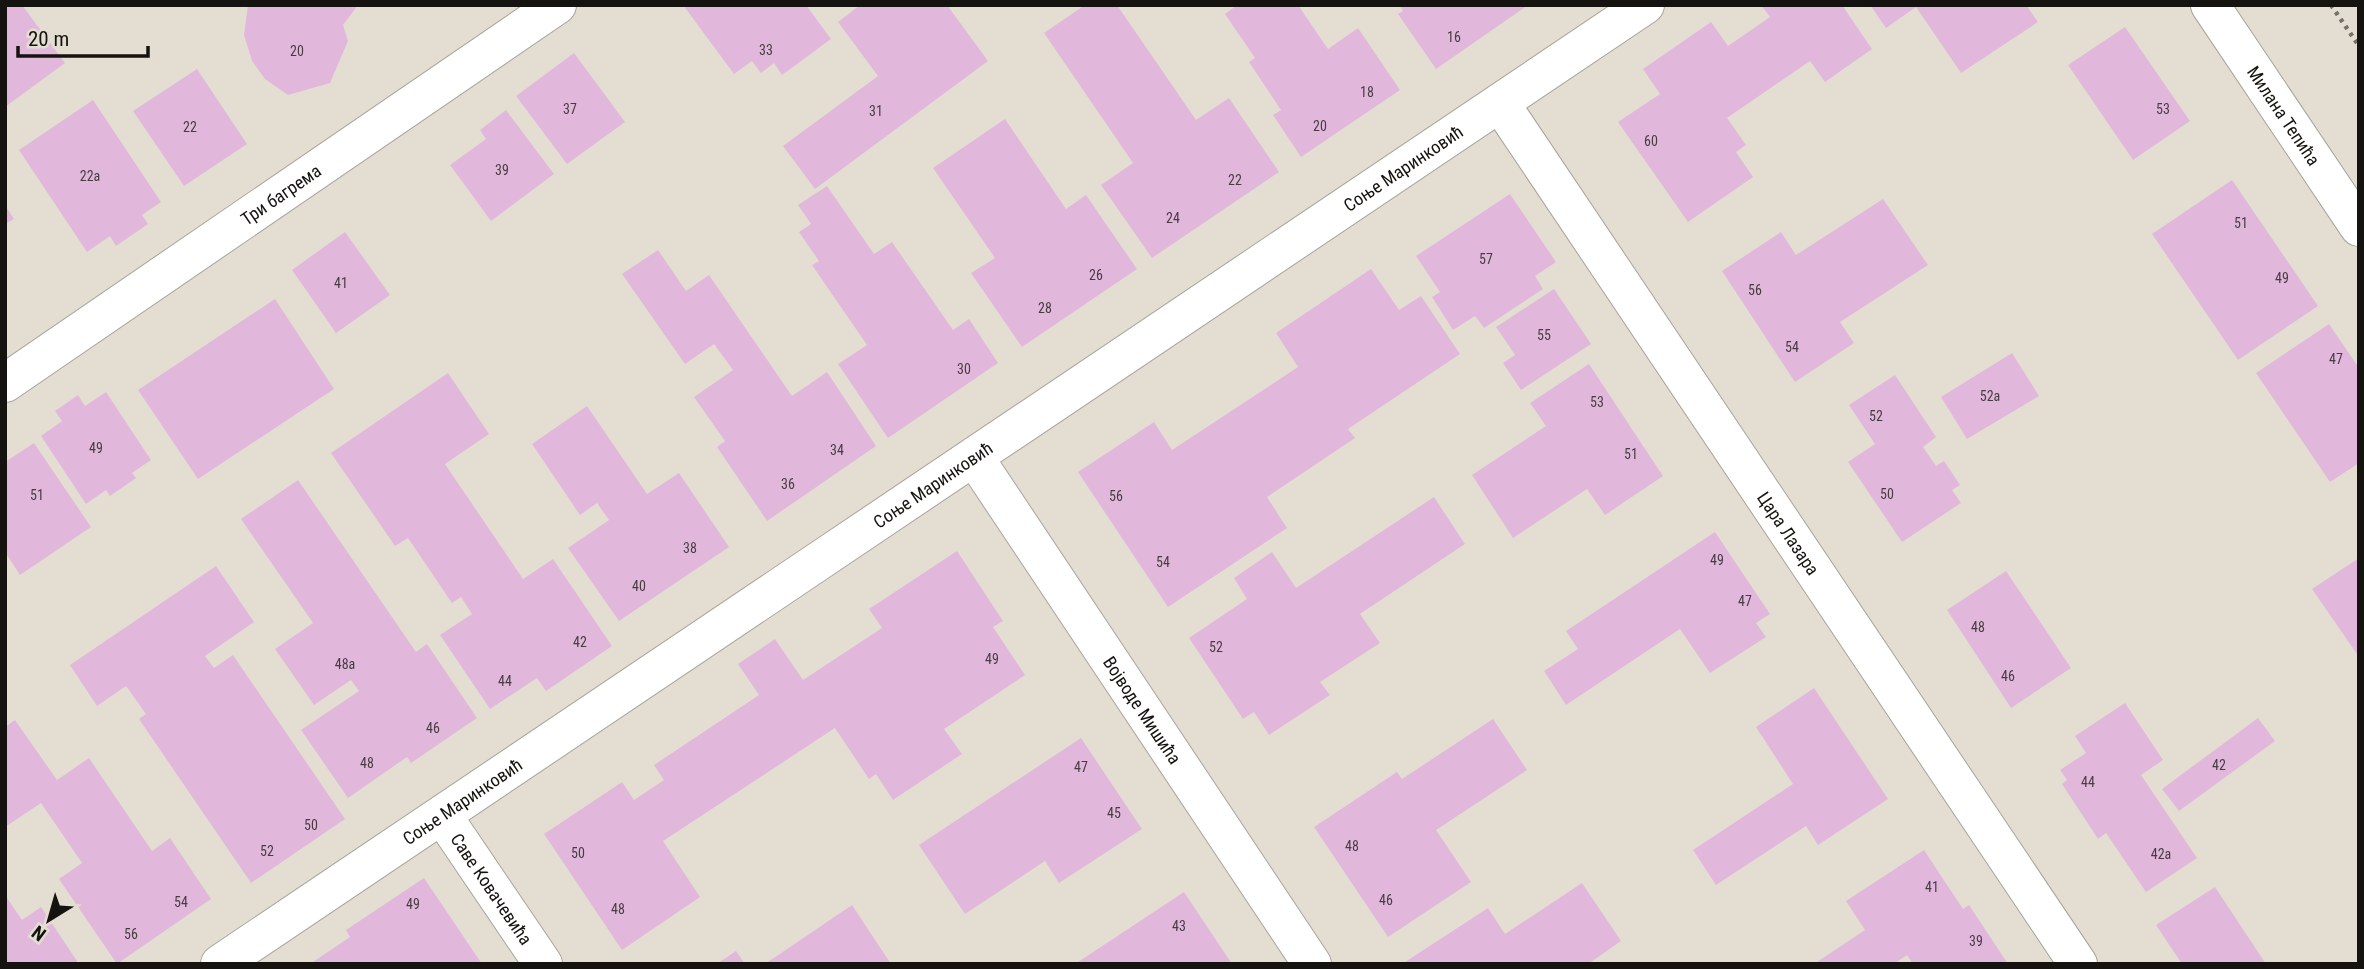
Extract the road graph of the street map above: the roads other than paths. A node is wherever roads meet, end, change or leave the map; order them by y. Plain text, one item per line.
1 (557, 5) edge
2 (1645, 5) edge
3 (2210, 5) edge
4 (1500, 103) junction
5 (2359, 227) edge
6 (5, 383) edge
7 (974, 457) junction
8 (442, 814) junction
9 (220, 964) edge
10 (543, 964) edge
11 (1312, 964) edge
12 (2078, 964) edge

1 - 6 street, Три багрема
2 - 4 street, Соње Маринковић
3 - 5 street, Милана Тепића
4 - 7 street, Соње Маринковић
4 - 12 street, Цара Лазара
7 - 8 street, Соње Маринковић
7 - 11 street, Војводе Мишића
8 - 9 street, Соње Маринковић
8 - 10 street, Саве Ковачевића

